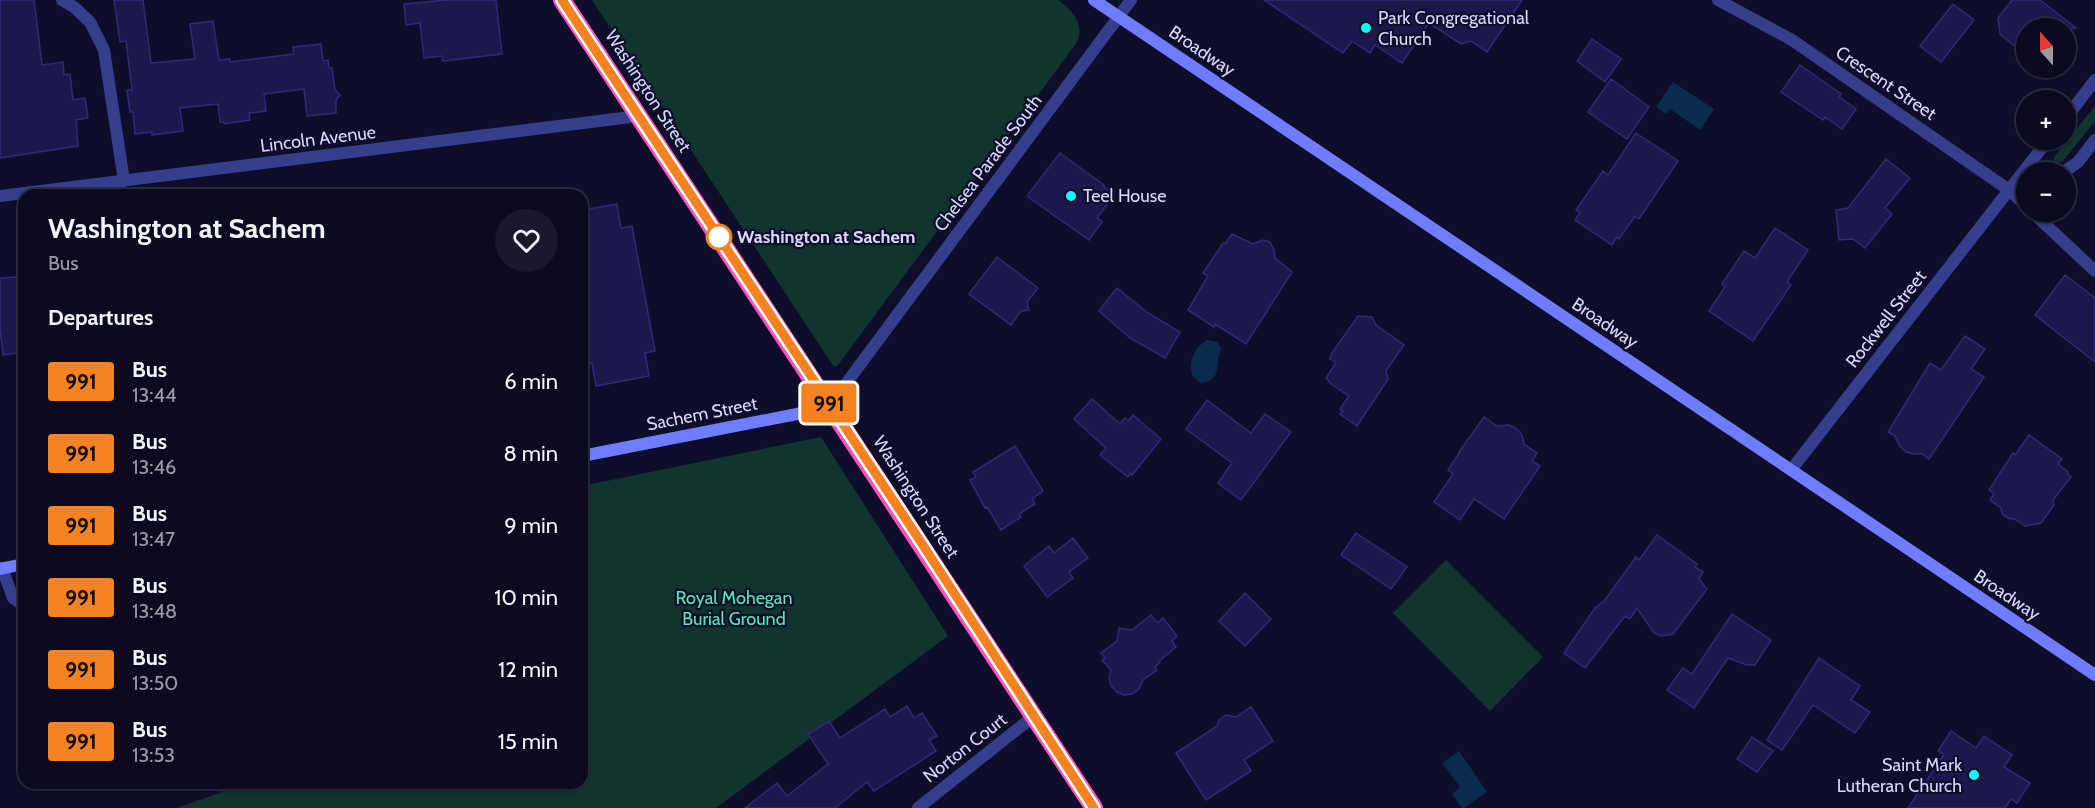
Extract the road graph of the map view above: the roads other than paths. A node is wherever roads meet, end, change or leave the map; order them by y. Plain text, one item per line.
1 (62, 0) edge
2 (562, 0) edge
3 (1094, 0) edge
4 (1131, 0) edge
5 (1718, 0) edge
6 (1119, 17) junction
7 (2095, 80) edge
8 (2076, 105) edge
9 (639, 116) junction
10 (2095, 140) edge
11 (2040, 150) edge
12 (2076, 163) edge
13 (124, 181) junction
14 (2016, 188) edge
15 (58, 189) edge
16 (2009, 190) junction
17 (18, 194) edge
18 (0, 196) edge
19 (2016, 197) edge
20 (2043, 222) edge
21 (2095, 271) edge
22 (828, 402) junction
23 (588, 455) edge
24 (1791, 470) junction
25 (18, 565) edge
26 (1, 569) edge
27 (18, 602) edge
28 (2095, 675) edge
29 (1034, 716) junction
30 (918, 808) edge
31 (1094, 808) edge

1 - 13 street
2 - 9 highway, Washington Street
3 - 6 main road, Broadway
4 - 6 street, Chelsea Parade South
5 - 16 street, Crescent Street
6 - 22 street, Chelsea Parade South
6 - 24 main road, Broadway
7 - 8 street
9 - 13 street, Lincoln Avenue
9 - 22 highway, Washington Street
10 - 12 street
11 - 16 street, Rockwell Street
13 - 15 street, Lincoln Avenue
14 - 16 street
16 - 19 street, Crescent Street
16 - 24 street, Rockwell Street
17 - 18 street, Lincoln Avenue
20 - 21 street
22 - 23 main road, Sachem Street
22 - 29 highway, Washington Street
24 - 28 main road, Broadway
25 - 26 main road
26 - 27 street
29 - 30 street, Norton Court
29 - 31 highway, Washington Street

